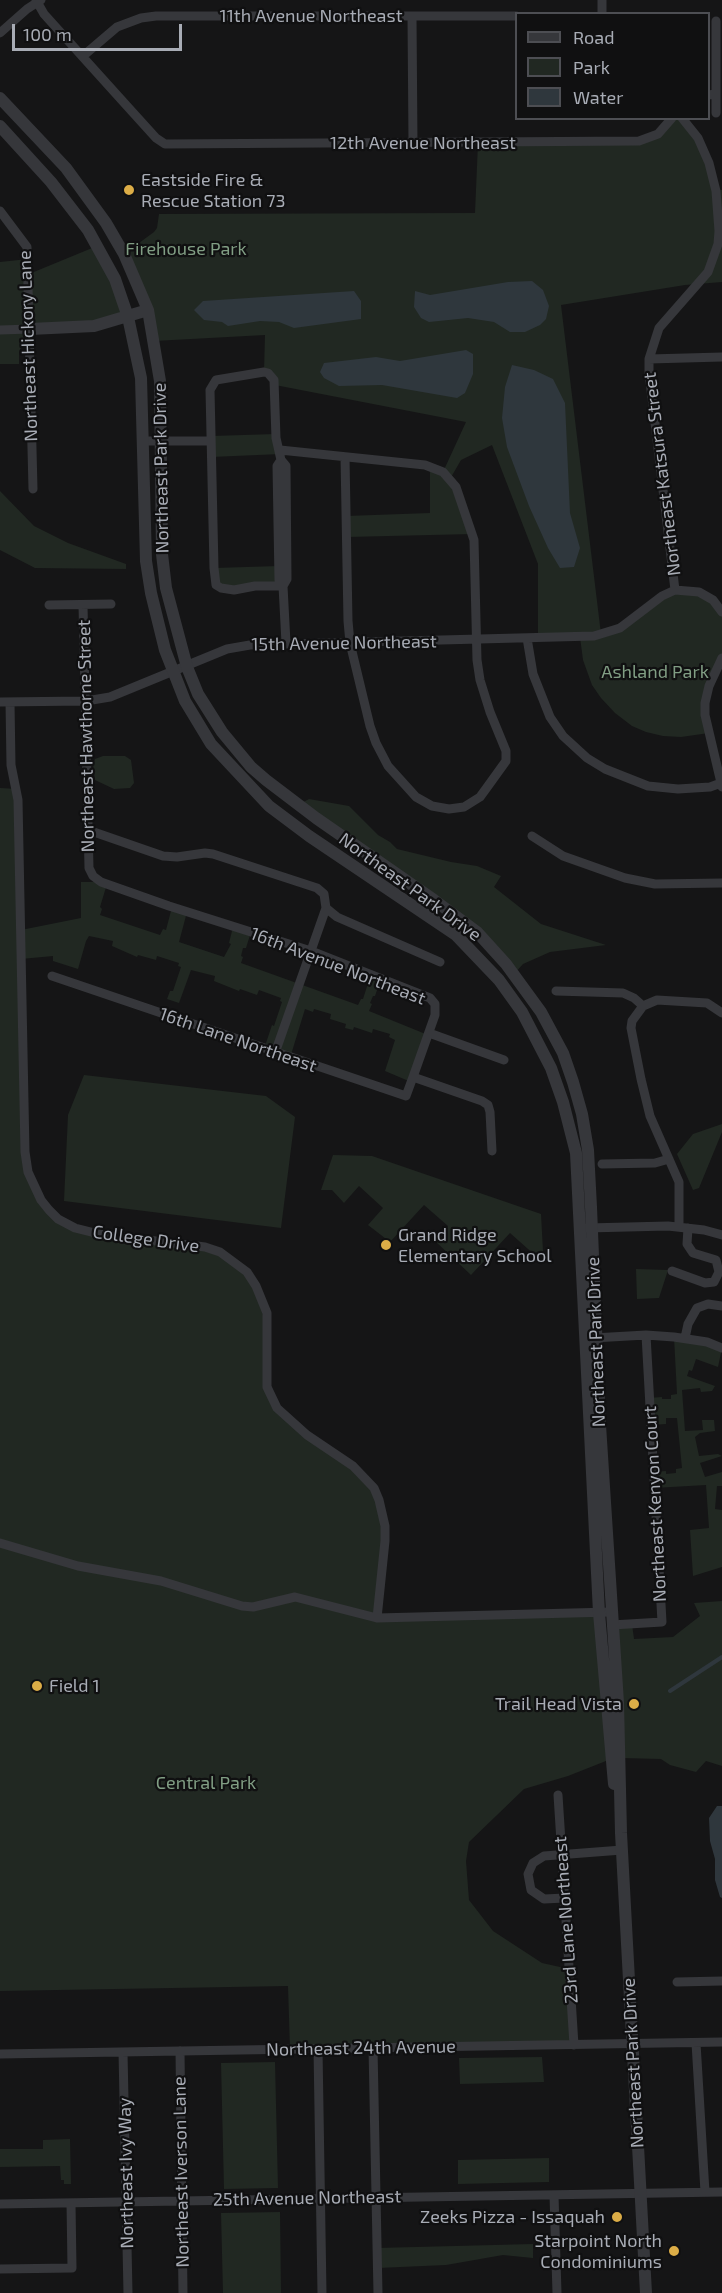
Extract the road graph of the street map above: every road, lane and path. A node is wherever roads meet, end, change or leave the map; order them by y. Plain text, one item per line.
1 (38, 1) edge
2 (412, 16) junction
3 (515, 16) edge
4 (716, 21) dead end
5 (0, 33) edge
6 (83, 56) junction
7 (712, 95) edge
8 (0, 98) edge
9 (716, 113) dead end
10 (670, 120) edge
11 (684, 120) edge
12 (0, 126) edge
13 (413, 144) junction
14 (719, 191) edge
15 (0, 211) edge
16 (148, 310) junction
17 (128, 317) junction
18 (30, 329) junction
19 (0, 330) edge
20 (722, 357) edge
21 (649, 359) junction
22 (142, 441) junction
23 (160, 441) junction
24 (211, 441) junction
25 (280, 450) junction
26 (345, 457) junction
27 (33, 489) dead end
28 (283, 586) junction
29 (675, 590) junction
30 (111, 604) dead end
31 (49, 605) dead end
32 (83, 605) junction
33 (722, 612) edge
34 (527, 638) junction
35 (477, 640) junction
36 (351, 643) junction
37 (286, 644) junction
38 (722, 658) edge
39 (187, 667) junction
40 (173, 672) junction
41 (86, 701) junction
42 (5, 702) edge
43 (721, 785) edge
44 (88, 830) junction
45 (532, 836) dead end
46 (89, 868) joint
47 (722, 883) edge
48 (326, 908) junction
49 (311, 951) junction
50 (440, 962) dead end
51 (52, 976) dead end
52 (556, 991) dead end
53 (643, 1006) junction
54 (722, 1014) edge
55 (429, 1033) junction
56 (275, 1053) junction
57 (504, 1060) dead end
58 (413, 1077) junction
59 (492, 1151) dead end
60 (669, 1159) junction
61 (602, 1164) dead end
62 (684, 1227) junction
63 (585, 1228) junction
64 (722, 1235) edge
65 (672, 1271) dead end
66 (722, 1306) edge
67 (646, 1335) junction
68 (590, 1338) junction
69 (685, 1338) junction
70 (722, 1348) edge
71 (0, 1543) edge
72 (607, 1617) junction
73 (377, 1618) junction
74 (558, 1795) dead end
75 (621, 1833) junction
76 (622, 1850) junction
77 (562, 1854) junction
78 (565, 1898) junction
79 (722, 1981) edge
80 (677, 1982) dead end
81 (722, 2042) edge
82 (632, 2043) junction
83 (696, 2043) junction
84 (574, 2044) junction
85 (373, 2048) junction
86 (318, 2049) junction
87 (180, 2051) junction
88 (123, 2052) junction
89 (0, 2054) edge
90 (640, 2192) junction
91 (705, 2192) junction
92 (722, 2192) edge
93 (554, 2195) junction
94 (376, 2197) junction
95 (321, 2198) junction
96 (182, 2200) junction
97 (126, 2201) junction
98 (71, 2202) junction
99 (0, 2204) edge
100 (0, 2269) edge
101 (128, 2293) edge
102 (183, 2293) edge
103 (322, 2293) edge
104 (378, 2293) edge
105 (556, 2293) edge
106 (646, 2293) edge

1 - 5 street
1 - 6 street
2 - 3 street, 11th Avenue Northeast
2 - 6 street, 11th Avenue Northeast
2 - 13 street
4 - 7 street
6 - 13 street, 12th Avenue Northeast
7 - 9 street
8 - 16 street, Northeast Park Drive
10 - 13 street, 12th Avenue Northeast
11 - 14 street, Northeast Katsura Street
12 - 17 street, Northeast Park Drive
14 - 21 street, Northeast Katsura Street
15 - 18 street, Northeast Hickory Lane
16 - 17 street
16 - 23 street, Northeast Park Drive
17 - 18 street
17 - 22 street, Northeast Park Drive
18 - 19 street
18 - 27 street, Northeast Hickory Lane
20 - 21 street
21 - 29 street, Northeast Katsura Street
22 - 23 street
22 - 40 street, Northeast Park Drive
23 - 24 street
23 - 39 street, Northeast Park Drive
24 - 25 street
24 - 28 street
25 - 26 street
25 - 28 street
26 - 35 street
26 - 36 street
28 - 37 street
29 - 33 street, Northeast Katsura Street
29 - 34 street, 15th Avenue Northeast
30 - 32 street
31 - 32 street
32 - 41 street, Northeast Hawthorne Street
34 - 35 street, 15th Avenue Northeast
34 - 43 street
35 - 36 street, 15th Avenue Northeast
35 - 36 street
36 - 37 street, 15th Avenue Northeast
37 - 39 street, 15th Avenue Northeast
38 - 43 street
39 - 40 street, 15th Avenue Northeast
39 - 63 street, Northeast Park Drive
40 - 41 street, 15th Avenue Northeast
40 - 63 street, Northeast Park Drive
41 - 42 street, 15th Avenue Northeast
41 - 44 street, Northeast Hawthorne Street
42 - 73 street, College Drive
44 - 46 street, Northeast Hawthorne Street
44 - 48 street
45 - 47 street
46 - 49 street, 16th Avenue Northeast
48 - 49 street
48 - 50 street
49 - 55 street, 16th Avenue Northeast
49 - 56 street
51 - 56 street, 16th Lane Northeast
52 - 53 street
53 - 54 street
53 - 60 street
55 - 57 street
55 - 58 street, 16th Avenue Northeast
56 - 58 street, 16th Lane Northeast
58 - 59 street
60 - 61 street
60 - 62 street
62 - 63 street
62 - 64 street
62 - 65 street
63 - 68 street, Northeast Park Drive
66 - 69 street
67 - 68 street
67 - 69 street
67 - 72 street, Northeast Kenyon Court
68 - 72 street, Northeast Park Drive
69 - 70 street
71 - 73 street
72 - 73 street
72 - 75 street, Northeast Park Drive
72 - 75 street, Northeast Park Drive
74 - 77 street, 23rd Lane Northeast
75 - 76 street, Northeast Park Drive
76 - 77 street
76 - 82 street, Northeast Park Drive
77 - 78 street, 23rd Lane Northeast
77 - 78 street
78 - 84 street, 23rd Lane Northeast
79 - 80 street
81 - 83 street, Northeast 24th Avenue
82 - 83 street, Northeast 24th Avenue
82 - 84 street, Northeast 24th Avenue
82 - 90 street, Northeast Park Drive
83 - 91 street
84 - 85 street, Northeast 24th Avenue
85 - 86 street, Northeast 24th Avenue
85 - 94 street
86 - 87 street, Northeast 24th Avenue
86 - 95 street
87 - 88 street, Northeast 24th Avenue
87 - 96 street, Northeast Iverson Lane
88 - 89 street, Northeast 24th Avenue
88 - 97 street, Northeast Ivy Way
90 - 91 street, 25th Avenue Northeast
90 - 93 street, 25th Avenue Northeast
90 - 106 street, Northeast Park Drive
91 - 92 street, 25th Avenue Northeast
93 - 94 street, 25th Avenue Northeast
93 - 105 street
94 - 95 street, 25th Avenue Northeast
94 - 104 street
95 - 96 street, 25th Avenue Northeast
95 - 103 street
96 - 97 street, 25th Avenue Northeast
96 - 102 street, Northeast Iverson Lane
97 - 98 street, 25th Avenue Northeast
97 - 101 street, Northeast Ivy Way
98 - 99 street, 25th Avenue Northeast
98 - 100 street

